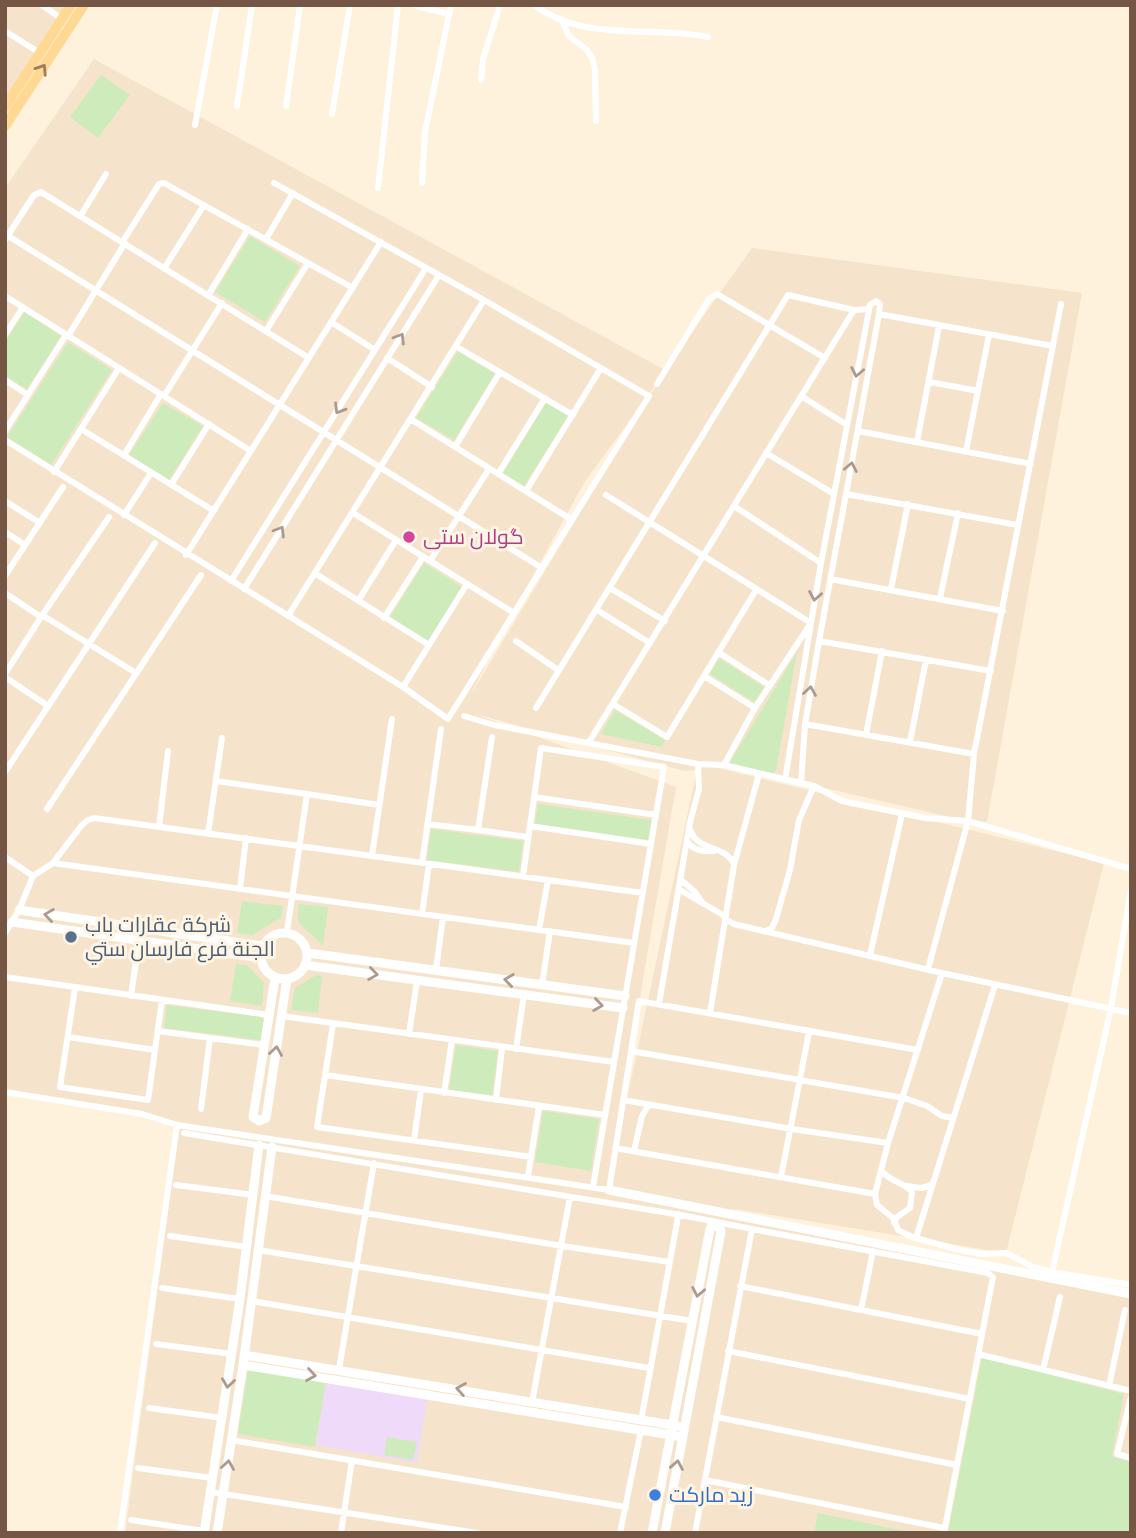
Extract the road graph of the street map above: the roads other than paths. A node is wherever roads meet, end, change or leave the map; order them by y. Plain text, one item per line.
1 (41, 5) edge
2 (71, 5) edge
3 (84, 5) edge
4 (217, 5) edge
5 (252, 5) edge
6 (299, 5) edge
7 (350, 5) edge
8 (398, 5) edge
9 (414, 5) edge
10 (451, 5) edge
11 (500, 5) edge
12 (534, 5) edge
13 (449, 14) junction
14 (62, 19) junction
15 (562, 21) junction
16 (5, 31) edge
17 (708, 37) dead end
18 (40, 53) junction
19 (481, 80) dead end
20 (5, 106) edge
21 (237, 106) dead end
22 (286, 106) dead end
23 (332, 114) dead end
24 (596, 121) dead end
25 (195, 125) dead end
26 (5, 126) edge
27 (106, 174) dead end
28 (274, 183) dead end
29 (422, 183) dead end
30 (378, 188) dead end
31 (293, 193) junction
32 (204, 205) junction
33 (80, 215) junction
34 (248, 229) junction
35 (6, 235) edge
36 (266, 239) junction
37 (124, 242) junction
38 (381, 242) junction
39 (308, 263) junction
40 (165, 267) junction
41 (426, 268) junction
42 (439, 275) junction
43 (353, 288) junction
44 (97, 289) junction
45 (209, 294) junction
46 (5, 296) edge
47 (484, 300) junction
48 (222, 303) junction
49 (1061, 304) dead end
50 (23, 307) junction
51 (869, 309) junction
52 (854, 310) junction
53 (879, 314) junction
54 (331, 322) junction
55 (769, 325) junction
56 (939, 326) junction
57 (267, 331) junction
58 (5, 335) edge
59 (989, 335) junction
60 (67, 336) junction
61 (1053, 346) junction
62 (457, 347) junction
63 (192, 350) junction
64 (375, 350) junction
65 (309, 358) junction
66 (825, 358) junction
67 (387, 359) junction
68 (119, 368) junction
69 (601, 368) junction
70 (500, 372) junction
71 (5, 380) edge
72 (930, 382) junction
73 (657, 384) dead end
74 (432, 387) junction
75 (978, 391) junction
76 (28, 395) junction
77 (163, 395) junction
78 (802, 396) junction
79 (545, 398) junction
80 (281, 405) junction
81 (573, 415) junction
82 (412, 420) junction
83 (209, 424) junction
84 (847, 425) junction
85 (81, 429) junction
86 (5, 431) edge
87 (859, 431) junction
88 (325, 433) junction
89 (5, 440) edge
90 (337, 440) junction
91 (917, 442) junction
92 (455, 447) junction
93 (251, 451) junction
94 (966, 451) junction
95 (766, 453) junction
96 (124, 455) junction
97 (1031, 464) junction
98 (382, 468) junction
99 (489, 469) junction
100 (54, 471) junction
101 (151, 473) junction
102 (498, 474) junction
103 (171, 485) junction
104 (64, 487) dead end
105 (526, 491) junction
106 (834, 494) junction
107 (846, 494) junction
108 (606, 495) dead end
109 (5, 501) edge
110 (908, 504) junction
111 (734, 506) junction
112 (215, 512) junction
113 (353, 513) junction
114 (958, 513) junction
115 (124, 515) junction
116 (109, 517) dead end
117 (459, 517) junction
118 (572, 520) junction
119 (649, 522) junction
120 (40, 523) junction
121 (829, 523) junction
122 (840, 525) junction
123 (1018, 525) junction
124 (5, 532) edge
125 (396, 540) junction
126 (155, 543) dead end
127 (25, 545) junction
128 (186, 555) junction
129 (423, 556) junction
130 (702, 557) junction
131 (430, 561) junction
132 (821, 564) junction
133 (542, 568) junction
134 (316, 574) junction
135 (201, 575) dead end
136 (5, 576) edge
137 (830, 579) junction
138 (231, 581) junction
139 (467, 584) junction
140 (610, 588) junction
141 (244, 589) junction
142 (891, 589) junction
143 (756, 590) junction
144 (5, 593) edge
145 (940, 598) junction
146 (358, 601) junction
147 (597, 610) junction
148 (1003, 611) junction
149 (514, 613) junction
150 (41, 616) junction
151 (288, 616) junction
152 (384, 618) junction
153 (665, 621) junction
154 (811, 623) junction
155 (516, 641) dead end
156 (819, 641) junction
157 (650, 643) junction
158 (88, 644) junction
159 (429, 645) junction
160 (882, 651) junction
161 (718, 652) junction
162 (926, 660) junction
163 (558, 670) junction
164 (991, 671) junction
165 (135, 673) junction
166 (5, 676) edge
167 (704, 676) junction
168 (769, 685) junction
169 (403, 687) junction
170 (613, 704) junction
171 (48, 706) junction
172 (536, 708) dead end
173 (755, 708) junction
174 (464, 716) dead end
175 (392, 719) dead end
176 (805, 724) junction
177 (441, 729) dead end
178 (866, 734) junction
179 (492, 737) dead end
180 (222, 738) dead end
181 (589, 742) junction
182 (910, 742) junction
183 (168, 751) dead end
184 (974, 754) junction
185 (698, 764) junction
186 (724, 765) junction
187 (5, 772) edge
188 (759, 774) junction
189 (785, 780) junction
190 (216, 781) junction
191 (801, 783) junction
192 (814, 786) junction
193 (307, 794) junction
194 (534, 797) junction
195 (379, 805) junction
196 (47, 809) dead end
197 (902, 814) junction
198 (656, 815) junction
199 (968, 821) junction
200 (427, 824) junction
201 (530, 826) junction
202 (690, 826) junction
203 (159, 827) junction
204 (478, 830) junction
205 (208, 834) junction
206 (528, 837) junction
207 (246, 838) junction
208 (687, 841) junction
209 (651, 844) junction
210 (300, 846) junction
211 (716, 851) junction
212 (372, 856) junction
213 (5, 857) edge
214 (53, 863) junction
215 (426, 864) junction
216 (734, 865) junction
217 (1131, 869) edge
218 (33, 876) junction
219 (523, 876) junction
220 (548, 880) junction
221 (681, 880) junction
222 (240, 889) junction
223 (680, 890) junction
224 (1131, 890) edge
225 (643, 893) junction
226 (292, 895) junction
227 (703, 904) junction
228 (19, 911) junction
229 (422, 914) junction
230 (443, 917) junction
231 (725, 919) junction
232 (12, 922) junction
233 (539, 930) junction
234 (550, 931) junction
235 (766, 931) junction
236 (287, 932) junction
237 (5, 933) edge
238 (139, 940) junction
239 (634, 943) junction
240 (262, 946) junction
241 (308, 953) junction
242 (870, 954) junction
243 (261, 958) junction
244 (305, 965) junction
245 (928, 969) junction
246 (436, 970) junction
247 (942, 972) junction
248 (5, 977) edge
249 (275, 978) junction
250 (287, 979) junction
251 (418, 981) junction
252 (542, 985) junction
253 (995, 985) junction
254 (75, 988) junction
255 (524, 995) junction
256 (131, 996) junction
257 (625, 996) junction
258 (162, 1000) junction
259 (659, 1004) junction
260 (623, 1008) junction
261 (1111, 1008) junction
262 (710, 1013) junction
263 (1131, 1013) edge
264 (269, 1015) junction
265 (282, 1016) junction
266 (333, 1024) junction
267 (158, 1031) junction
268 (809, 1032) junction
269 (409, 1034) junction
270 (68, 1037) junction
271 (210, 1038) junction
272 (452, 1040) junction
273 (264, 1045) junction
274 (502, 1048) junction
275 (516, 1049) junction
276 (155, 1050) junction
277 (918, 1050) junction
278 (631, 1051) junction
279 (614, 1062) junction
280 (325, 1076) junction
281 (801, 1080) junction
282 (421, 1090) junction
283 (5, 1092) edge
284 (444, 1093) junction
285 (904, 1098) junction
286 (496, 1100) junction
287 (622, 1100) junction
288 (652, 1105) junction
289 (539, 1106) junction
290 (201, 1109) dead end
291 (605, 1115) junction
292 (953, 1118) junction
293 (177, 1125) junction
294 (792, 1129) junction
295 (184, 1133) dead end
296 (414, 1140) junction
297 (888, 1143) junction
298 (260, 1145) junction
299 (272, 1147) junction
300 (615, 1148) junction
301 (634, 1151) junction
302 (531, 1157) junction
303 (374, 1163) junction
304 (881, 1170) junction
305 (528, 1177) junction
306 (781, 1177) junction
307 (176, 1185) dead end
308 (932, 1185) junction
309 (907, 1186) junction
310 (593, 1187) junction
311 (609, 1190) junction
312 (254, 1195) junction
313 (875, 1195) junction
314 (265, 1196) junction
315 (570, 1196) junction
316 (927, 1202) junction
317 (910, 1208) junction
318 (366, 1213) junction
319 (675, 1214) junction
320 (894, 1223) junction
321 (752, 1229) junction
322 (170, 1236) dead end
323 (916, 1238) junction
324 (562, 1246) junction
325 (247, 1247) junction
326 (258, 1250) junction
327 (873, 1251) junction
328 (670, 1262) junction
329 (357, 1265) junction
330 (1052, 1272) junction
331 (243, 1273) junction
332 (255, 1274) junction
333 (1131, 1284) edge
334 (740, 1286) junction
335 (162, 1288) dead end
336 (1131, 1294) edge
337 (1060, 1297) dead end
338 (240, 1299) junction
339 (551, 1299) junction
340 (252, 1301) junction
341 (861, 1310) junction
342 (1125, 1310) dead end
343 (348, 1317) junction
344 (660, 1317) junction
345 (692, 1321) junction
346 (982, 1334) junction
347 (156, 1344) dead end
348 (542, 1349) junction
349 (728, 1351) junction
350 (232, 1354) junction
351 (978, 1354) junction
352 (244, 1360) junction
353 (649, 1368) junction
354 (339, 1369) junction
355 (1043, 1370) junction
356 (1109, 1386) junction
357 (424, 1388) junction
358 (1131, 1391) edge
359 (1131, 1397) edge
360 (970, 1399) junction
361 (532, 1402) junction
362 (149, 1408) dead end
363 (716, 1417) junction
364 (223, 1418) junction
365 (641, 1425) junction
366 (677, 1431) junction
367 (231, 1440) junction
368 (1131, 1458) edge
369 (352, 1460) junction
370 (957, 1465) junction
371 (138, 1468) dead end
372 (212, 1478) junction
373 (705, 1480) junction
374 (211, 1492) junction
375 (223, 1494) junction
376 (626, 1507) junction
377 (345, 1513) junction
378 (131, 1520) dead end
379 (944, 1531) edge
380 (204, 1532) edge
381 (120, 1533) edge
382 (217, 1533) edge
383 (341, 1533) edge
384 (477, 1533) edge
385 (620, 1533) edge
386 (652, 1533) edge
387 (665, 1533) edge
388 (695, 1533) edge

1 - 14 street
2 - 14 main road
26 -> 3 main road
4 - 25 street
5 - 21 street
6 - 22 street
7 - 23 street
8 - 30 street
9 - 13 street
10 - 13 street
11 - 19 street
12 - 15 street
13 - 29 street
14 - 18 main road
15 - 17 street
15 - 24 street
16 - 18 street
18 - 20 main road
27 - 33 street
28 - 31 street
31 - 36 street
31 - 38 street
32 - 34 street
32 - 37 street
32 - 40 street
33 - 35 street
33 - 37 street
34 - 36 street
34 - 45 street
35 - 44 street
36 - 39 street
37 - 40 street
37 - 44 street
38 - 41 street
38 - 43 street
39 - 43 street
39 - 57 street
40 - 45 street
41 - 42 street
41 - 64 street
42 - 47 street
67 -> 42 street
43 - 54 street
44 - 60 street
44 - 63 street
45 - 48 street
46 - 50 street
47 - 62 street
47 - 69 street
48 - 57 street
48 - 63 street
49 - 61 street
50 - 58 street
50 - 60 street
51 - 52 street
51 - 53 street
51 -> 84 street
52 - 55 street
52 - 66 street
53 - 56 street
53 - 87 street
54 - 64 street
54 - 65 street
55 - 66 street
55 - 73 street
55 - 119 street
56 - 59 street
56 - 72 street
57 - 65 street
59 - 61 street
59 - 75 street
60 - 68 street
60 - 76 street
61 - 97 street
62 - 70 street
62 - 74 street
63 - 77 street
63 - 80 street
64 -> 88 street
65 - 80 street
66 - 78 street
67 - 74 street
67 - 90 street
68 - 77 street
68 - 85 street
69 - 81 street
69 - 118 street
70 - 79 street
70 - 92 street
71 - 76 street
72 - 75 street
72 - 91 street
74 - 82 street
75 - 94 street
76 - 86 street
77 - 83 street
77 - 96 street
78 - 84 street
78 - 95 street
79 - 81 street
79 - 102 street
80 - 88 street
80 - 93 street
81 - 105 street
82 - 92 street
82 - 98 street
83 - 93 street
83 - 103 street
84 - 106 street
85 - 96 street
85 - 100 street
87 - 91 street
107 -> 87 street
88 - 90 street
88 - 138 street
89 - 100 street
90 - 98 street
141 -> 90 street
91 - 94 street
92 - 99 street
93 - 112 street
94 - 97 street
95 - 106 street
95 - 111 street
96 - 101 street
97 - 123 street
98 - 113 street
98 - 117 street
99 - 102 street
99 - 117 street
100 - 115 street
101 - 103 street
101 - 115 street
102 - 105 street
103 - 112 street
104 - 120 street
105 - 118 street
106 - 121 street
107 - 110 street
107 - 122 street
108 - 119 street
109 - 120 street
110 - 114 street
110 - 142 street
111 - 130 street
111 - 132 street
112 - 128 street
113 - 125 street
113 - 134 street
114 - 123 street
114 - 145 street
115 - 128 street
116 - 150 street
117 - 131 street
117 - 133 street
118 - 133 street
119 - 130 street
119 - 140 street
120 - 127 street
121 - 122 street
121 - 132 street
122 - 137 street
123 - 148 street
124 - 127 street
125 - 129 street
125 - 146 street
126 - 158 street
127 - 136 street
128 - 138 street
129 - 131 street
129 - 152 street
130 - 143 street
130 - 153 street
131 - 139 street
132 -> 154 street
133 - 149 street
134 - 146 street
134 - 151 street
135 - 165 street
137 - 142 street
137 - 156 street
138 - 141 street
139 - 149 street
139 - 159 street
140 - 147 street
140 - 153 street
141 - 151 street
142 - 145 street
143 - 154 street
143 - 161 street
144 - 150 street
145 - 148 street
146 - 152 street
147 - 157 street
147 - 163 street
148 - 164 street
149 - 169 street
150 - 158 street
150 - 166 street
151 - 169 street
152 - 159 street
153 - 157 street
154 - 168 street
154 - 189 street
155 - 163 street
156 - 160 street
176 -> 156 street
157 - 170 street
158 - 165 street
158 - 171 street
159 - 169 street
160 - 162 street
160 - 178 street
161 - 167 street
161 - 168 street
162 - 164 street
162 - 182 street
163 - 172 street
164 - 184 street
165 - 196 street
166 - 171 street
167 - 170 street
167 - 173 street
168 - 173 street
170 - 181 street
171 - 187 street
173 - 186 street
174 - 181 street
175 - 195 street
176 - 178 street
176 - 191 street
177 - 200 street
178 - 182 street
179 - 204 street
180 - 190 street
181 - 185 street
182 - 184 street
183 - 203 street
184 - 199 street
185 - 186 street
185 - 202 street
186 - 188 street
188 - 189 street
188 - 216 street
189 - 191 street
190 - 193 street
190 - 205 street
191 - 192 street
192 - 197 street
192 - 235 street
193 - 195 street
193 - 210 street
194 - 198 street
194 - 198 street
194 - 201 street
195 - 212 street
197 - 199 street
197 - 242 street
198 - 209 street
199 - 217 street
199 - 245 street
200 - 204 street
200 - 215 street
201 - 206 street
201 - 209 street
202 - 208 street
202 - 211 street
203 - 205 street
203 - 214 street
204 - 206 street
205 - 207 street
206 - 219 street
207 - 210 street
207 - 222 street
208 - 211 street
208 - 221 street
209 - 225 street
210 - 212 street
210 - 226 street
211 - 216 street
212 - 215 street
213 - 218 street
214 - 218 street
214 - 222 street
215 - 219 street
215 - 229 street
216 - 231 street
218 - 228 street
219 - 220 street
220 - 225 street
220 - 233 street
221 - 223 street
221 - 227 street
222 - 226 street
223 - 227 street
223 - 259 street
224 - 261 street
225 - 239 street
226 - 229 street
226 - 236 street
227 - 231 street
228 - 232 street
240 -> 228 street
229 - 230 street
230 - 233 street
230 - 246 street
231 - 235 street
231 - 262 street
232 - 237 street
232 - 238 street
233 - 234 street
234 - 239 street
234 - 252 street
235 - 242 street
236 - 240 street
236 - 241 street
238 - 243 street
238 - 256 street
239 - 257 street
240 - 243 street
241 - 244 street
241 - 246 street
242 - 245 street
243 - 249 street
244 - 250 street
244 -> 251 street
245 - 247 street
252 -> 246 street
247 - 253 street
247 - 277 street
248 - 254 street
249 - 250 street
249 - 264 street
250 - 265 street
251 - 255 street
251 - 269 street
252 - 257 street
253 - 261 street
253 - 292 street
254 - 256 street
254 - 270 street
255 -> 260 street
255 - 275 street
256 - 258 street
257 - 260 street
258 - 264 street
258 - 267 street
259 - 262 street
259 - 278 street
260 - 279 street
261 - 263 street
261 - 330 street
262 - 268 street
264 - 273 street
265 - 266 street
273 -> 265 street
266 - 269 street
266 - 280 street
267 - 271 street
267 - 276 street
268 - 277 street
268 - 281 street
269 - 272 street
270 - 276 street
270 - 276 street
271 - 273 street
271 - 290 street
272 - 274 street
272 - 284 street
274 - 275 street
274 - 286 street
275 - 279 street
277 - 285 street
278 - 281 street
278 - 287 street
279 - 291 street
280 - 282 street
280 - 296 street
281 - 285 street
281 - 294 street
282 - 284 street
282 - 296 street
283 - 293 street
284 - 286 street
285 - 292 street
285 - 297 street
286 - 289 street
287 - 288 street
287 - 300 street
288 - 294 street
288 - 301 street
289 - 291 street
289 - 302 street
291 - 310 street
292 - 308 street
293 - 305 street
293 - 381 street
294 - 297 street
294 - 306 street
295 - 298 street
296 - 302 street
297 - 304 street
298 - 299 street
298 - 312 street
299 - 303 street
299 - 314 street
300 - 301 street
300 - 311 street
301 - 306 street
302 - 305 street
303 - 315 street
303 - 318 street
304 - 309 street
304 - 313 street
305 - 310 street
306 - 313 street
307 - 312 street
308 - 309 street
308 - 316 street
309 - 317 street
310 - 311 street
311 - 336 street
312 - 325 street
313 - 320 street
314 - 318 street
314 - 326 street
315 - 319 street
315 - 324 street
316 - 317 street
316 - 323 street
317 - 320 street
318 - 324 street
318 - 329 street
319 - 321 street
319 - 328 street
320 - 323 street
321 - 327 street
321 - 334 street
322 - 325 street
323 - 330 street
324 - 328 street
324 - 339 street
325 - 331 street
326 - 329 street
326 - 332 street
327 - 341 street
327 - 346 street
328 - 344 street
329 - 339 street
329 - 343 street
330 - 333 street
331 - 332 street
331 - 338 street
332 - 340 street
334 - 341 street
334 - 349 street
335 - 338 street
337 - 355 street
338 - 350 street
339 - 344 street
339 - 348 street
340 - 343 street
340 - 352 street
341 - 346 street
342 - 356 street
343 - 348 street
343 - 354 street
344 - 345 street
344 - 353 street
345 - 366 street
366 -> 345 street
346 - 351 street
347 - 350 street
348 - 353 street
348 - 361 street
349 - 360 street
349 - 363 street
350 -> 364 street
351 - 355 street
351 - 360 street
352 - 354 street
352 -> 357 street
352 - 367 street
353 - 365 street
354 - 357 street
355 - 356 street
356 - 358 street
361 -> 357 street
357 - 365 street
359 - 368 street
360 - 370 street
361 - 365 street
362 - 364 street
363 - 370 street
363 - 373 street
364 - 372 street
365 - 366 street
365 - 376 street
366 - 386 street
387 -> 366 street
367 - 369 street
375 -> 367 street
369 - 376 street
369 - 377 street
370 - 379 street
371 - 372 street
372 - 374 street
373 - 379 street
373 - 388 street
374 - 375 street
374 - 380 street
375 - 377 street
375 - 382 street
376 - 385 street
377 - 383 street
377 - 384 street
378 - 380 street

